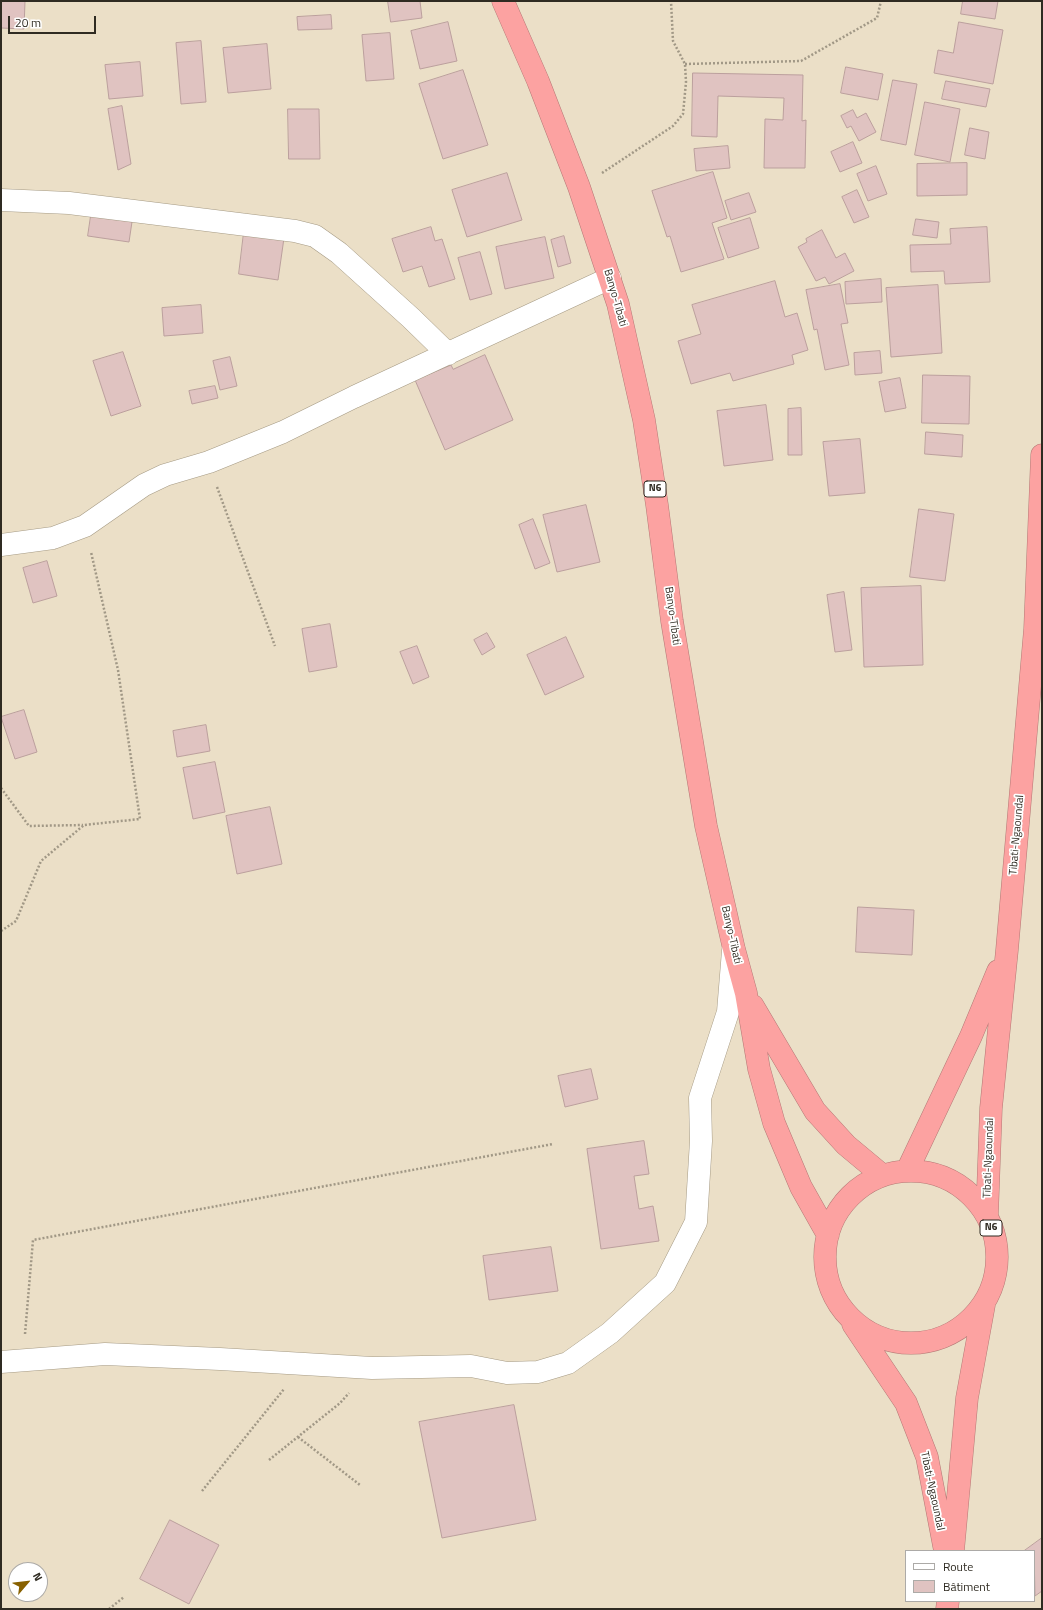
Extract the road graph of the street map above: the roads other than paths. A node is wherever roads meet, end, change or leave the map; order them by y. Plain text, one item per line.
1 (503, 1) edge
2 (1, 200) edge
3 (610, 278) junction
4 (448, 354) junction
5 (1042, 455) edge
6 (1, 546) edge
7 (1038, 630) edge
8 (734, 949) junction
9 (1007, 950) junction
10 (746, 992) junction
11 (907, 1171) junction
12 (882, 1175) junction
13 (987, 1216) junction
14 (828, 1235) junction
15 (984, 1305) junction
16 (843, 1310) junction
17 (1, 1362) edge
18 (945, 1550) edge
19 (953, 1550) edge

1 - 3 highway, Banyo-Tibati / N6
2 - 4 street
3 - 4 street
3 - 8 highway, Banyo-Tibati / N6
4 - 6 street
5 - 7 highway, Tibati-Ngaoundal / N6
7 - 9 highway, Tibati-Ngaoundal / N6
8 - 10 highway, Banyo-Tibati / N6
8 - 17 street
9 - 11 highway
9 - 13 highway, Tibati-Ngaoundal / N6
10 - 12 highway
10 - 14 highway, Banyo-Tibati / N6
11 - 12 highway, N6
11 - 13 highway, N6
12 - 14 highway, N6
13 - 15 highway, N6
14 - 16 highway, N6
15 - 16 highway, N6
15 - 19 highway, Tibati-Ngaoundal / N6
16 - 18 highway, Tibati-Ngaoundal / N6

